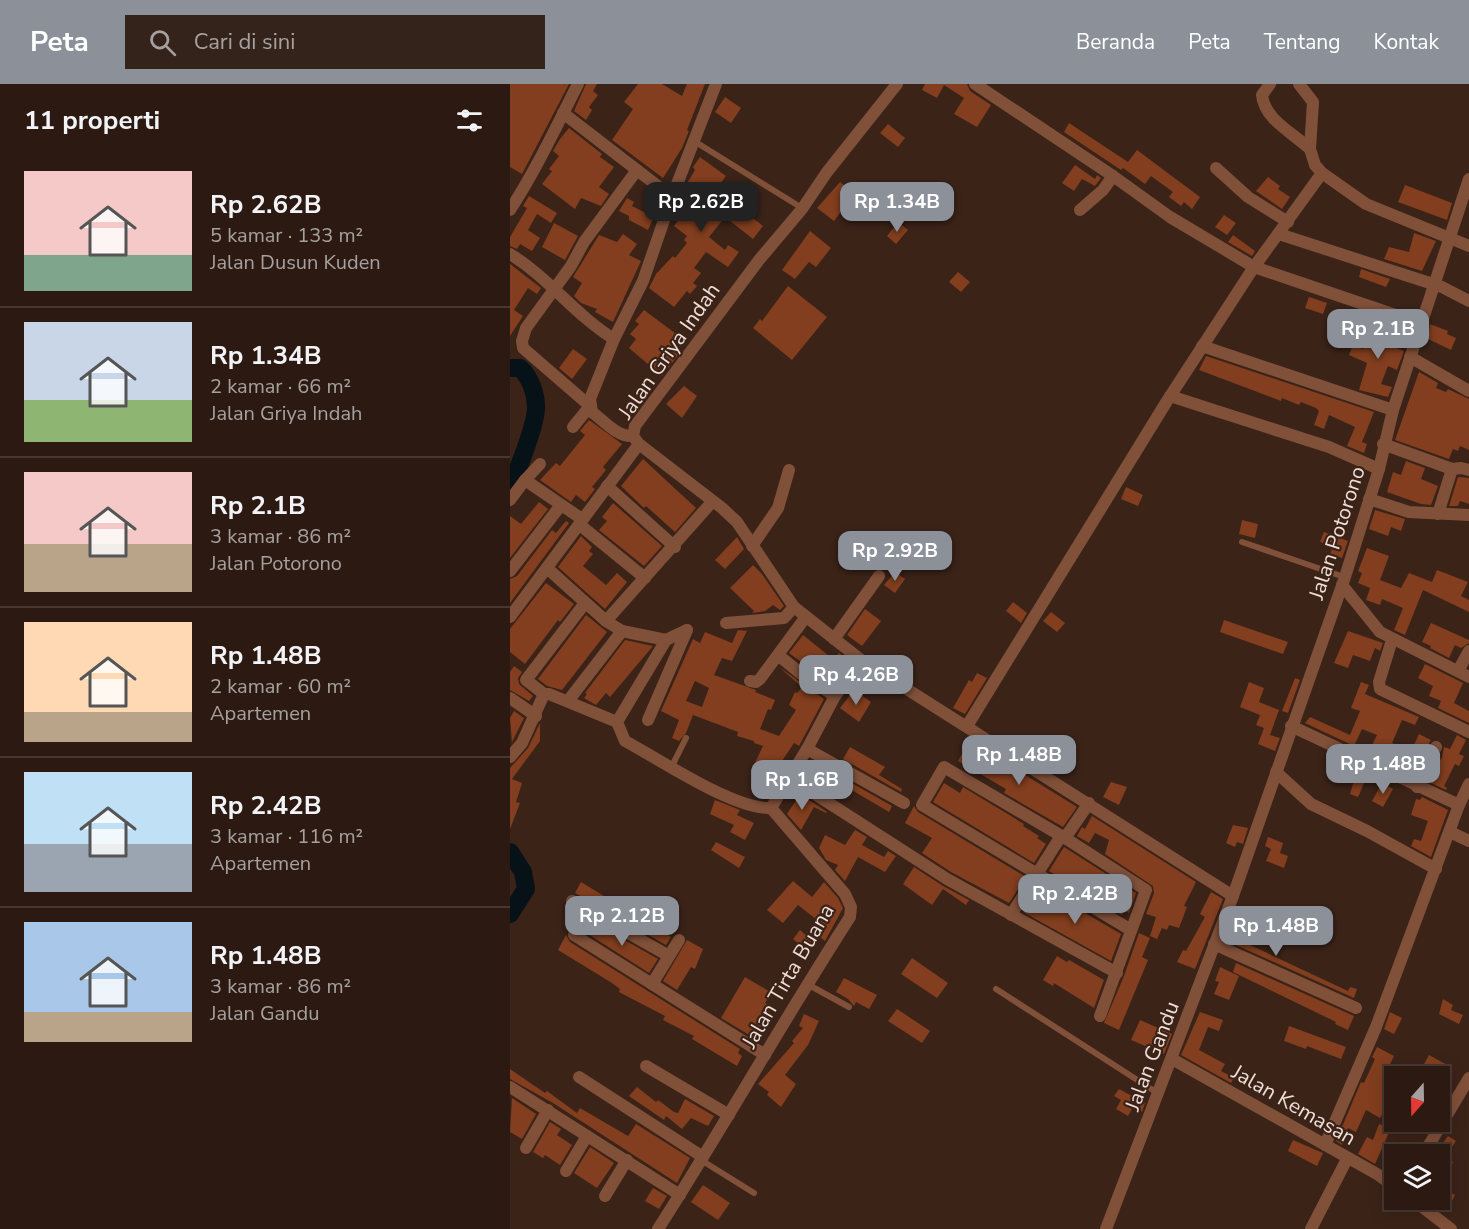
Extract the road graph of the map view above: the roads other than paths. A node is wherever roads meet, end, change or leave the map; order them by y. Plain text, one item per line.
1 (578, 84) edge
2 (717, 84) edge
3 (897, 84) edge
4 (975, 84) edge
5 (1270, 84) edge
6 (1299, 84) edge
7 (563, 113) junction
8 (694, 141) junction
9 (1310, 149) junction
10 (1216, 168) dead end
11 (637, 170) junction
12 (1322, 173) junction
13 (1113, 176) junction
14 (1469, 179) edge
15 (672, 197) junction
16 (802, 208) junction
17 (510, 210) edge
18 (1080, 210) dead end
19 (1287, 222) junction
20 (1279, 234) junction
21 (1449, 237) junction
22 (1469, 246) edge
23 (510, 254) edge
24 (1254, 267) junction
25 (1436, 286) junction
26 (554, 290) junction
27 (1469, 301) edge
28 (1422, 324) junction
29 (614, 339) junction
30 (1202, 346) junction
31 (1410, 357) junction
32 (1469, 392) edge
33 (1170, 396) junction
34 (590, 406) junction
35 (1393, 411) junction
36 (573, 427) dead end
37 (636, 440) junction
38 (1383, 444) junction
39 (540, 464) dead end
40 (1379, 469) junction
41 (1452, 469) junction
42 (789, 470) dead end
43 (1469, 470) edge
44 (525, 480) junction
45 (607, 486) junction
46 (1369, 499) junction
47 (510, 500) edge
48 (712, 502) junction
49 (561, 505) junction
50 (1438, 514) junction
51 (1469, 515) edge
52 (581, 522) junction
53 (1242, 542) dead end
54 (752, 546) junction
55 (675, 547) junction
56 (548, 568) junction
57 (510, 571) edge
58 (879, 576) dead end
59 (645, 578) junction
60 (1343, 581) junction
61 (585, 603) junction
62 (794, 607) junction
63 (510, 617) edge
64 (805, 618) junction
65 (606, 621) junction
66 (726, 623) dead end
67 (622, 631) junction
68 (834, 639) junction
69 (666, 640) junction
70 (1392, 640) junction
71 (1469, 651) edge
72 (778, 655) junction
73 (861, 660) junction
74 (1463, 674) edge
75 (750, 681) dead end
76 (544, 694) junction
77 (835, 696) junction
78 (510, 698) edge
79 (568, 701) junction
80 (536, 716) junction
81 (648, 720) dead end
82 (617, 722) junction
83 (967, 726) junction
84 (1291, 726) junction
85 (1469, 732) edge
86 (686, 738) dead end
87 (1436, 747) dead end
88 (807, 749) junction
89 (510, 757) edge
90 (672, 766) junction
91 (1276, 772) junction
92 (790, 778) junction
93 (1469, 784) edge
94 (1417, 787) junction
95 (1463, 801) edge
96 (904, 803) dead end
97 (1089, 803) junction
98 (771, 808) junction
99 (1450, 832) junction
100 (1063, 837) junction
101 (1469, 841) edge
102 (1436, 870) junction
103 (1037, 875) junction
104 (1233, 896) junction
105 (572, 901) dead end
106 (588, 910) junction
107 (1011, 915) junction
108 (1131, 930) junction
109 (679, 940) dead end
110 (1214, 944) junction
111 (669, 956) junction
112 (1117, 973) junction
113 (652, 984) junction
114 (806, 984) junction
115 (996, 989) dead end
116 (849, 1007) dead end
117 (1356, 1008) dead end
118 (1100, 1016) dead end
119 (765, 1055) junction
120 (1172, 1059) junction
121 (646, 1066) dead end
122 (579, 1077) dead end
123 (1469, 1078) edge
124 (510, 1087) edge
125 (1159, 1094) junction
126 (548, 1110) junction
127 (729, 1116) junction
128 (587, 1136) junction
129 (1430, 1144) edge
130 (1325, 1145) junction
131 (526, 1149) dead end
132 (702, 1159) junction
133 (1347, 1159) junction
134 (627, 1161) junction
135 (566, 1171) dead end
136 (1384, 1181) edge
137 (754, 1193) dead end
138 (680, 1195) junction
139 (605, 1196) dead end
140 (1425, 1210) edge
141 (1446, 1228) edge
142 (658, 1229) edge
143 (1106, 1229) edge
144 (1311, 1229) edge

1 - 7 street
2 - 8 street
3 - 16 street, Jalan Griya Indah
4 - 13 street
5 - 9 street
6 - 9 street
7 - 11 street
7 - 17 street
8 - 15 street
8 - 16 lane
9 - 12 street
10 - 19 street
11 - 15 street
11 - 26 street
12 - 19 street
12 - 21 street
13 - 18 street
13 - 24 street
14 - 21 street, Jalan Potorono
15 - 29 street
16 - 37 street, Jalan Griya Indah
19 - 20 street
20 - 24 street
20 - 25 street
21 - 22 street
21 - 25 street, Jalan Potorono
23 - 26 street
24 - 28 street
24 - 30 street
25 - 27 street
25 - 28 street, Jalan Potorono
26 - 29 street
26 - 34 street
28 - 31 street, Jalan Potorono
29 - 34 street
30 - 33 street
30 - 35 street
31 - 32 street
31 - 35 street, Jalan Potorono
33 - 40 street
33 - 83 street
34 - 36 street
34 - 37 street
35 - 38 street, Jalan Potorono
37 - 45 street
37 - 48 street, Jalan Griya Indah
38 - 40 street, Jalan Potorono
38 - 41 street
39 - 44 street
40 - 46 street, Jalan Potorono
41 - 43 street
41 - 50 street
42 - 54 street
44 - 47 street
44 - 49 street
45 - 52 street
45 - 55 street
46 - 50 street
46 - 60 street, Jalan Potorono
48 - 54 street, Jalan Griya Indah
48 - 55 street
49 - 52 street
49 - 57 street
50 - 51 street
52 - 56 street
52 - 59 street
53 - 60 lane
54 - 62 street, Jalan Griya Indah
55 - 59 street
56 - 61 street
56 - 63 street
58 - 68 street
59 - 65 street
60 - 70 street
60 - 84 street, Jalan Potorono
61 - 65 street
61 - 76 street
62 - 64 street, Jalan Griya Indah
62 - 66 street
64 - 68 street, Jalan Griya Indah
64 - 72 street
65 - 67 street
67 - 69 street
67 - 79 street
68 - 73 street, Jalan Griya Indah
69 - 81 street
69 - 82 street
70 - 74 street
70 - 85 street
71 - 74 street
72 - 75 street
72 - 77 street
73 - 77 street
73 - 83 street, Jalan Griya Indah
76 - 79 street
76 - 80 street
77 - 88 street
78 - 80 street
79 - 82 street
80 - 89 street
82 - 90 street
83 - 97 street, Jalan Griya Indah
84 - 91 street, Jalan Potorono
84 - 94 street
86 - 90 lane
87 - 94 street
88 - 92 street
88 - 96 street
90 - 98 street
91 - 102 street
91 - 104 street, Jalan Potorono
92 - 98 street
92 - 107 street
93 - 95 street
94 - 95 street
95 - 99 street
97 - 100 street
97 - 104 street, Jalan Griya Indah
98 - 114 street, Jalan Tirta Buana
99 - 101 street
99 - 102 street
100 - 103 street
100 - 103 street
100 - 108 street
102 - 130 street
103 - 107 street
103 - 108 street
104 - 110 street, Jalan Gandu
105 - 106 street
106 - 111 street
106 - 113 street
107 - 112 street
108 - 112 street
109 - 111 street
110 - 117 street
110 - 120 street, Jalan Gandu
111 - 113 street
112 - 118 street
113 - 119 street
114 - 116 lane
114 - 119 street, Jalan Tirta Buana
115 - 125 lane
119 - 127 street, Jalan Tirta Buana
120 - 125 street, Jalan Gandu
120 - 130 street, Jalan Kemasan
121 - 127 street
122 - 132 street
123 - 129 street
124 - 126 street
125 - 143 street, Jalan Gandu
126 - 128 street
126 - 131 street
127 - 132 street, Jalan Tirta Buana
128 - 134 street
128 - 135 street
130 - 133 street, Jalan Kemasan
132 - 137 lane
132 - 138 street, Jalan Tirta Buana
133 - 136 street, Jalan Kemasan
133 - 144 street
134 - 138 street
134 - 139 street
138 - 142 street, Jalan Tirta Buana
140 - 141 street

